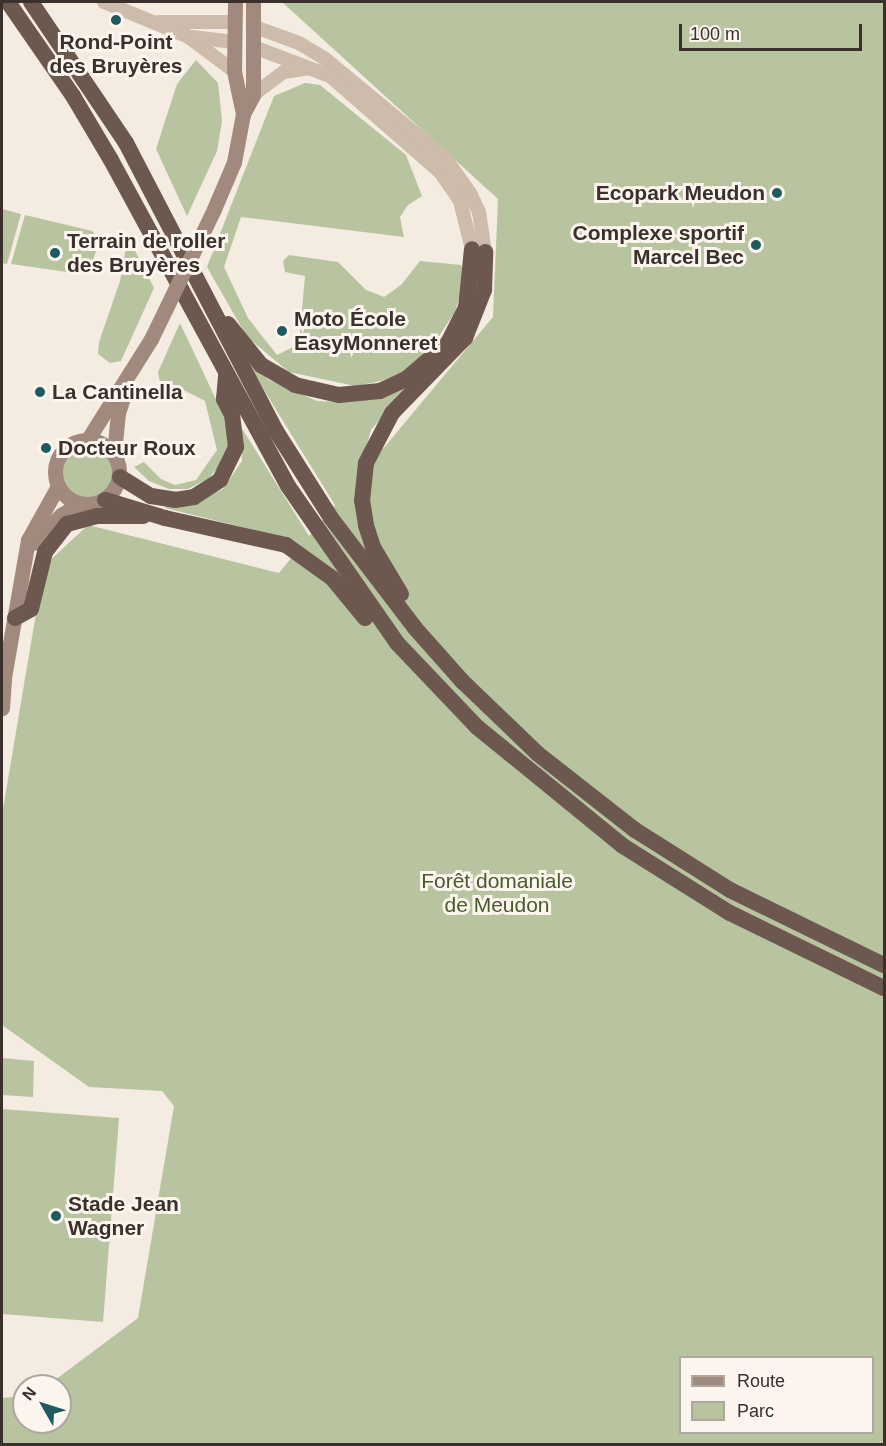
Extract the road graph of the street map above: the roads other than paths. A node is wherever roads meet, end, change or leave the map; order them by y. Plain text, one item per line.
1 (8, 2) edge
2 (31, 2) edge
3 (104, 2) edge
4 (235, 2) edge
5 (253, 2) edge
6 (151, 22) junction
7 (234, 22) junction
8 (255, 27) junction
9 (187, 36) junction
10 (234, 42) junction
11 (254, 47) junction
12 (311, 67) junction
13 (234, 71) junction
14 (253, 95) junction
15 (243, 114) junction
16 (479, 251) junction
17 (196, 278) junction
18 (226, 375) junction
19 (129, 379) junction
20 (88, 439) junction
21 (114, 453) junction
22 (120, 477) junction
23 (58, 486) junction
24 (105, 500) junction
25 (79, 504) junction
26 (165, 518) junction
27 (26, 550) junction
28 (15, 618) junction
29 (415, 628) junction
30 (397, 643) junction
31 (3, 681) edge
32 (2, 708) edge
33 (885, 965) edge
34 (885, 988) edge

1 - 18 highway
2 - 17 highway
3 - 6 street
4 - 7 main road
5 - 8 main road
6 - 7 street
6 - 9 street
7 - 8 main road
7 - 10 main road
8 - 11 main road
8 - 16 street
9 - 10 street
9 - 13 street
10 - 11 main road
10 - 13 main road
11 - 12 street
11 - 14 main road
12 - 14 street
12 - 16 street
13 - 15 main road
14 - 15 main road
15 - 19 main road, bridge
16 - 17 highway
16 - 29 highway
17 - 29 highway
18 - 22 highway
18 - 30 highway
19 - 20 main road
19 - 21 main road
20 - 21 main road
20 - 23 main road
21 - 22 main road
22 - 24 main road
23 - 25 main road
23 - 27 main road
24 - 25 main road
24 - 26 highway
25 - 27 main road
26 - 28 highway
26 - 30 highway
27 - 28 main road
28 - 31 main road
29 - 33 highway
30 - 34 highway
31 - 32 main road

